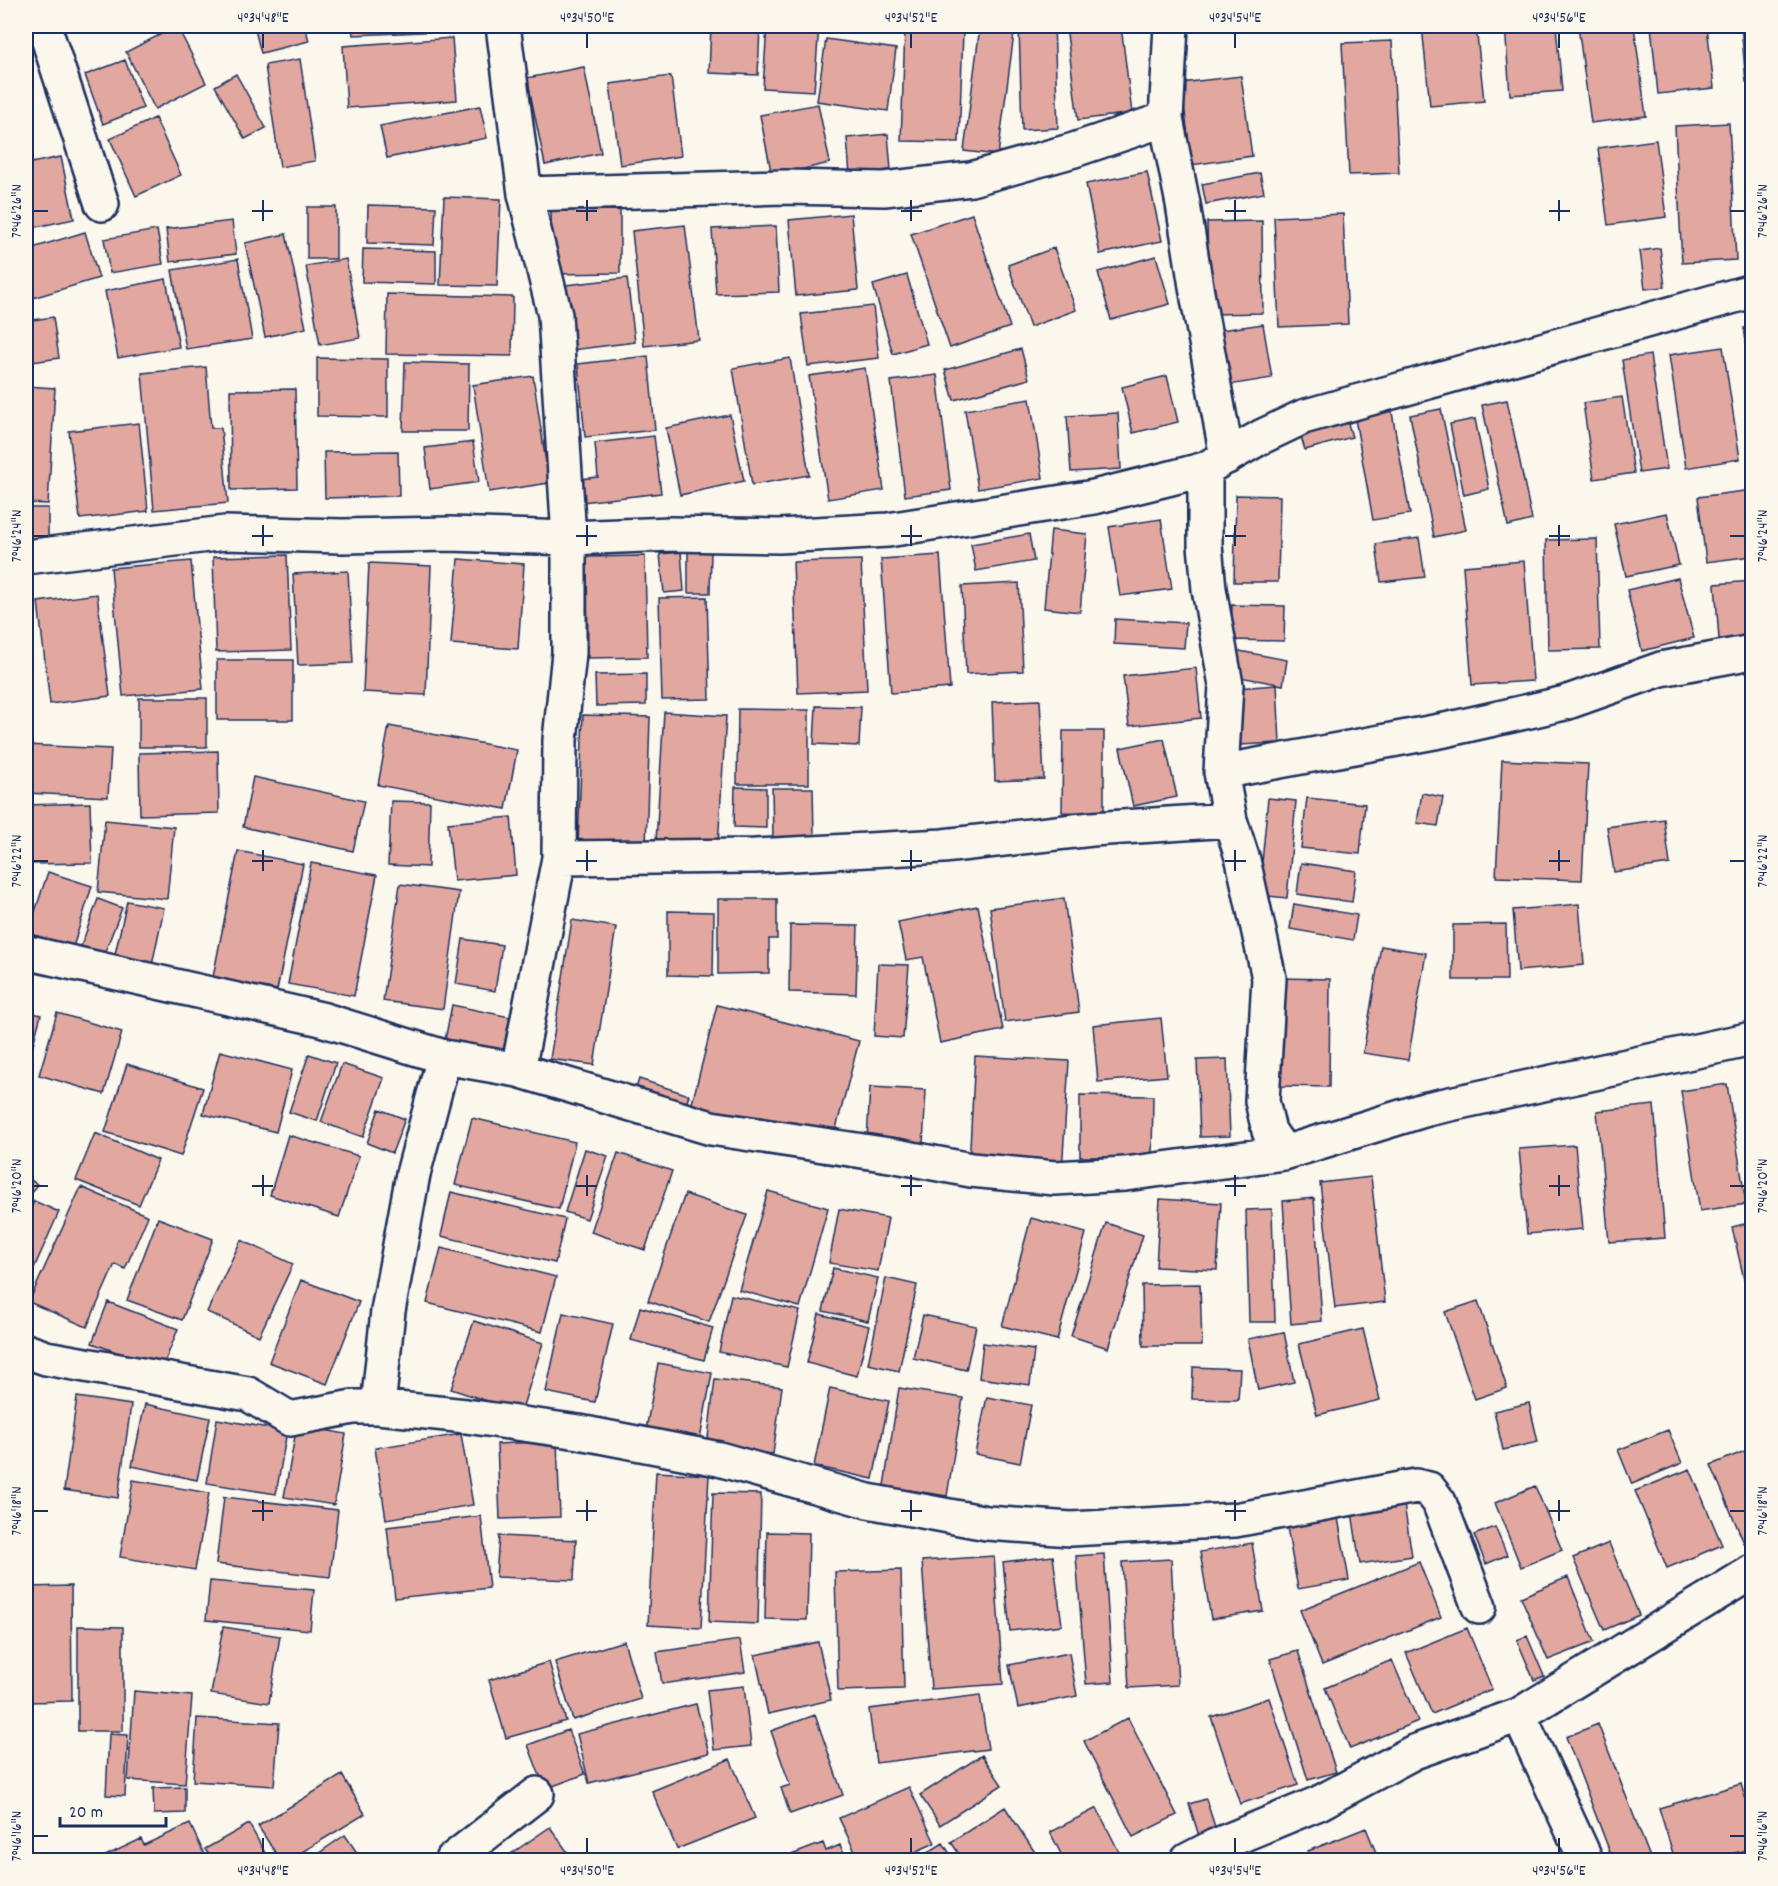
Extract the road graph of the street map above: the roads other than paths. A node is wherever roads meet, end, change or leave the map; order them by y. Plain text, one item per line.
1 (44, 26) edge
2 (503, 26) edge
3 (1171, 26) edge
4 (1166, 119) junction
5 (525, 194) junction
6 (102, 204) dead end
7 (1752, 291) edge
8 (1216, 463) junction
9 (568, 538) junction
10 (26, 557) edge
11 (1752, 651) edge
12 (1221, 772) junction
13 (1230, 820) junction
14 (559, 858) junction
15 (29, 953) dead end
16 (1752, 1039) edge
17 (444, 1057) junction
18 (518, 1070) junction
19 (1284, 1153) junction
20 (26, 1351) edge
21 (378, 1407) junction
22 (1752, 1572) edge
23 (1479, 1607) dead end
24 (1519, 1715) junction
25 (537, 1794) dead end
26 (453, 1860) edge
27 (1188, 1860) edge
28 (1586, 1860) edge

1 - 6 street
2 - 5 street
3 - 4 street
4 - 5 street
4 - 8 street
5 - 9 street
7 - 8 street
8 - 9 street
8 - 12 street
9 - 10 street
9 - 14 street
11 - 12 street
12 - 13 street
13 - 14 street
13 - 19 street
14 - 18 street
15 - 17 street
16 - 19 street
17 - 18 street
17 - 21 street
18 - 19 street
20 - 21 street
21 - 23 street
22 - 24 street
24 - 27 street
24 - 28 street
25 - 26 street

